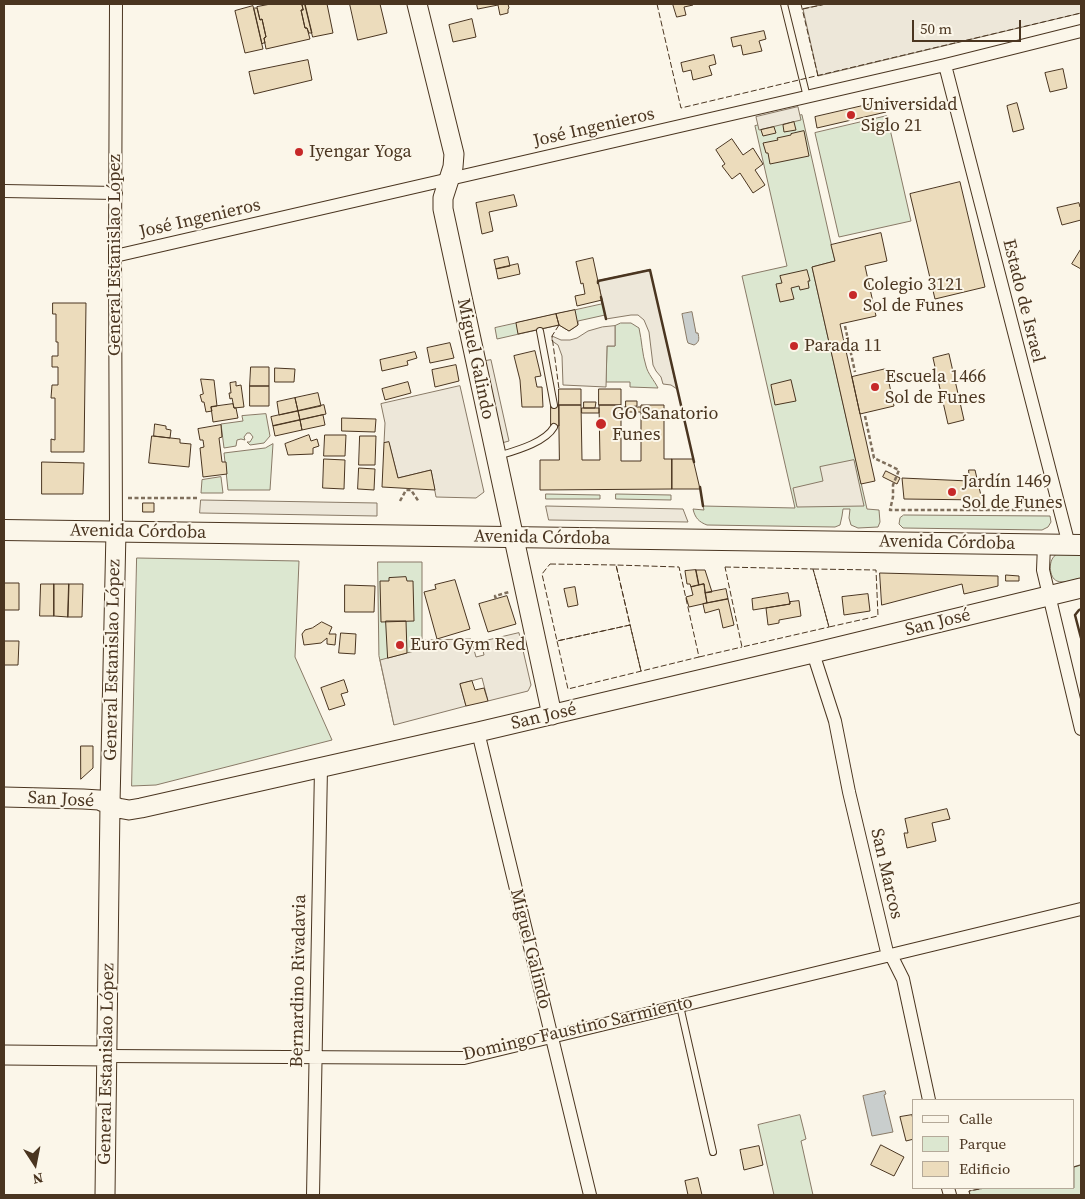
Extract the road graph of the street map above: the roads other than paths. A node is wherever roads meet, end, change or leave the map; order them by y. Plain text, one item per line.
1 (116, 4) edge
2 (417, 4) edge
3 (784, 4) edge
4 (1081, 31) edge
5 (945, 65) junction
6 (807, 97) junction
7 (450, 179) junction
8 (4, 191) edge
9 (116, 193) junction
10 (114, 256) junction
11 (540, 331) dead end
12 (554, 404) dead end
13 (554, 427) dead end
14 (496, 457) junction
15 (4, 530) edge
16 (116, 531) junction
17 (514, 538) junction
18 (1044, 545) junction
19 (1075, 545) edge
20 (1081, 588) edge
21 (1049, 596) junction
22 (813, 653) junction
23 (552, 715) junction
24 (1081, 730) edge
25 (478, 732) junction
26 (321, 768) junction
27 (4, 797) edge
28 (110, 804) junction
29 (1081, 909) edge
30 (891, 955) junction
31 (680, 1006) junction
32 (551, 1037) junction
33 (4, 1055) edge
34 (107, 1056) junction
35 (316, 1057) junction
36 (930, 1099) edge
37 (713, 1152) dead end
38 (105, 1195) edge
39 (313, 1195) edge
40 (590, 1195) edge

1 - 9 street, General Estanislao López
2 - 7 street, Miguel Galindo
3 - 6 lane
4 - 5 street, José Ingenieros
5 - 6 street, José Ingenieros
5 - 19 street, Estado de Israel
6 - 7 street, José Ingenieros
7 - 10 street, José Ingenieros
7 - 14 street, Miguel Galindo
8 - 9 street
9 - 10 street, General Estanislao López
10 - 16 street, General Estanislao López
11 - 12 lane
13 - 14 lane
14 - 17 street, Miguel Galindo
15 - 16 main road, Avenida Córdoba
16 - 17 main road, Avenida Córdoba
16 - 28 street, General Estanislao López
17 - 18 main road, Avenida Córdoba
17 - 23 street, Miguel Galindo
18 - 19 main road, Avenida Córdoba
18 - 21 street
20 - 21 street, San José
21 - 22 street, San José
21 - 24 street
22 - 23 street, San José
22 - 30 street, San Marcos
23 - 25 street, San José
25 - 26 street, San José
25 - 32 street, Miguel Galindo
26 - 28 street, San José
26 - 35 street, Bernardino Rivadavia
27 - 28 street, San José
28 - 34 street, General Estanislao López
29 - 30 street, Domingo Faustino Sarmiento
30 - 31 street, Domingo Faustino Sarmiento
30 - 36 street, San Marcos
31 - 32 street, Domingo Faustino Sarmiento
31 - 37 lane
32 - 35 street, Domingo Faustino Sarmiento
32 - 40 street, Miguel Galindo
33 - 34 street, Domingo Faustino Sarmiento
34 - 35 street, Domingo Faustino Sarmiento
34 - 38 street, General Estanislao López
35 - 39 street, Bernardino Rivadavia

